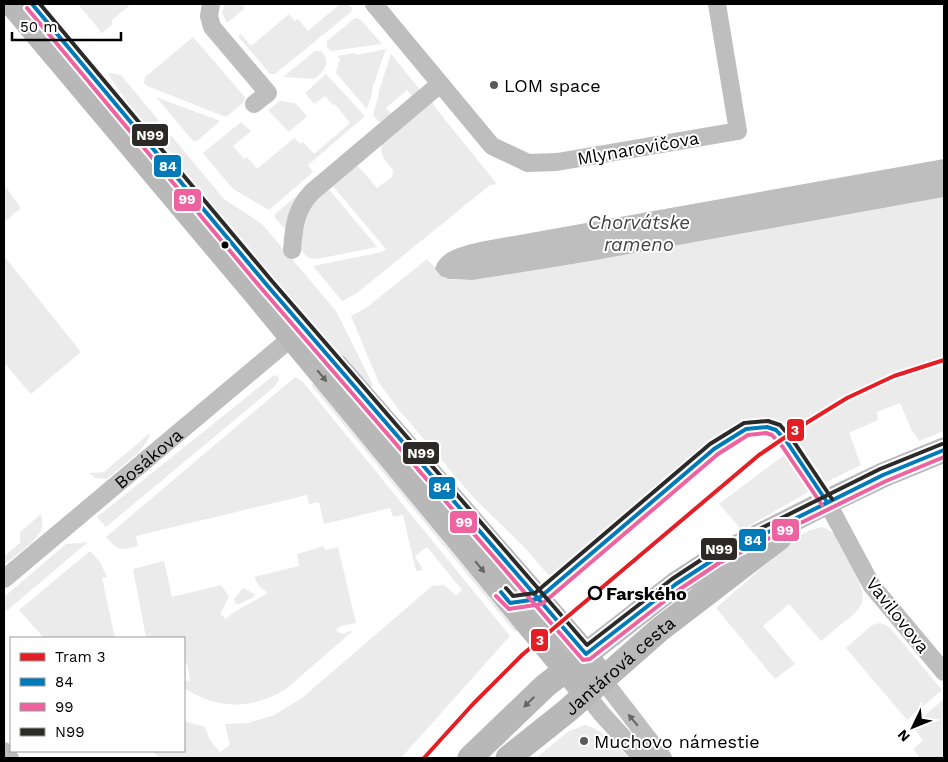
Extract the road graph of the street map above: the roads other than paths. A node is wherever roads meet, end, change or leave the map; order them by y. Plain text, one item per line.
1 (211, 4) edge
2 (374, 4) edge
3 (717, 4) edge
4 (18, 9) edge
5 (440, 84) junction
6 (254, 104) dead end
7 (292, 250) dead end
8 (297, 333) junction
9 (944, 450) edge
10 (827, 502) junction
11 (4, 579) edge
12 (586, 654) junction
13 (942, 667) edge
14 (565, 669) junction
15 (594, 687) junction
16 (4, 751) edge
17 (10, 758) edge
18 (470, 758) edge
19 (508, 758) edge
20 (642, 758) edge
21 (663, 758) edge

1 - 6 street
2 - 5 street, Mlynarovičova
3 - 5 street, Mlynarovičova
4 - 8 street
5 - 7 street
8 - 11 street, Bosákova
8 - 12 street
8 -> 14 street
9 - 10 street, Jantárová cesta
10 - 12 street, Jantárová cesta
10 - 13 street, Vavilovova
10 - 15 street, Jantárová cesta
12 - 14 street, Jantárová cesta
12 - 15 street
14 - 15 street
14 -> 18 street, Jantárová cesta
15 - 19 street, Jantárová cesta
15 - 20 street
21 -> 15 street
16 - 17 street

